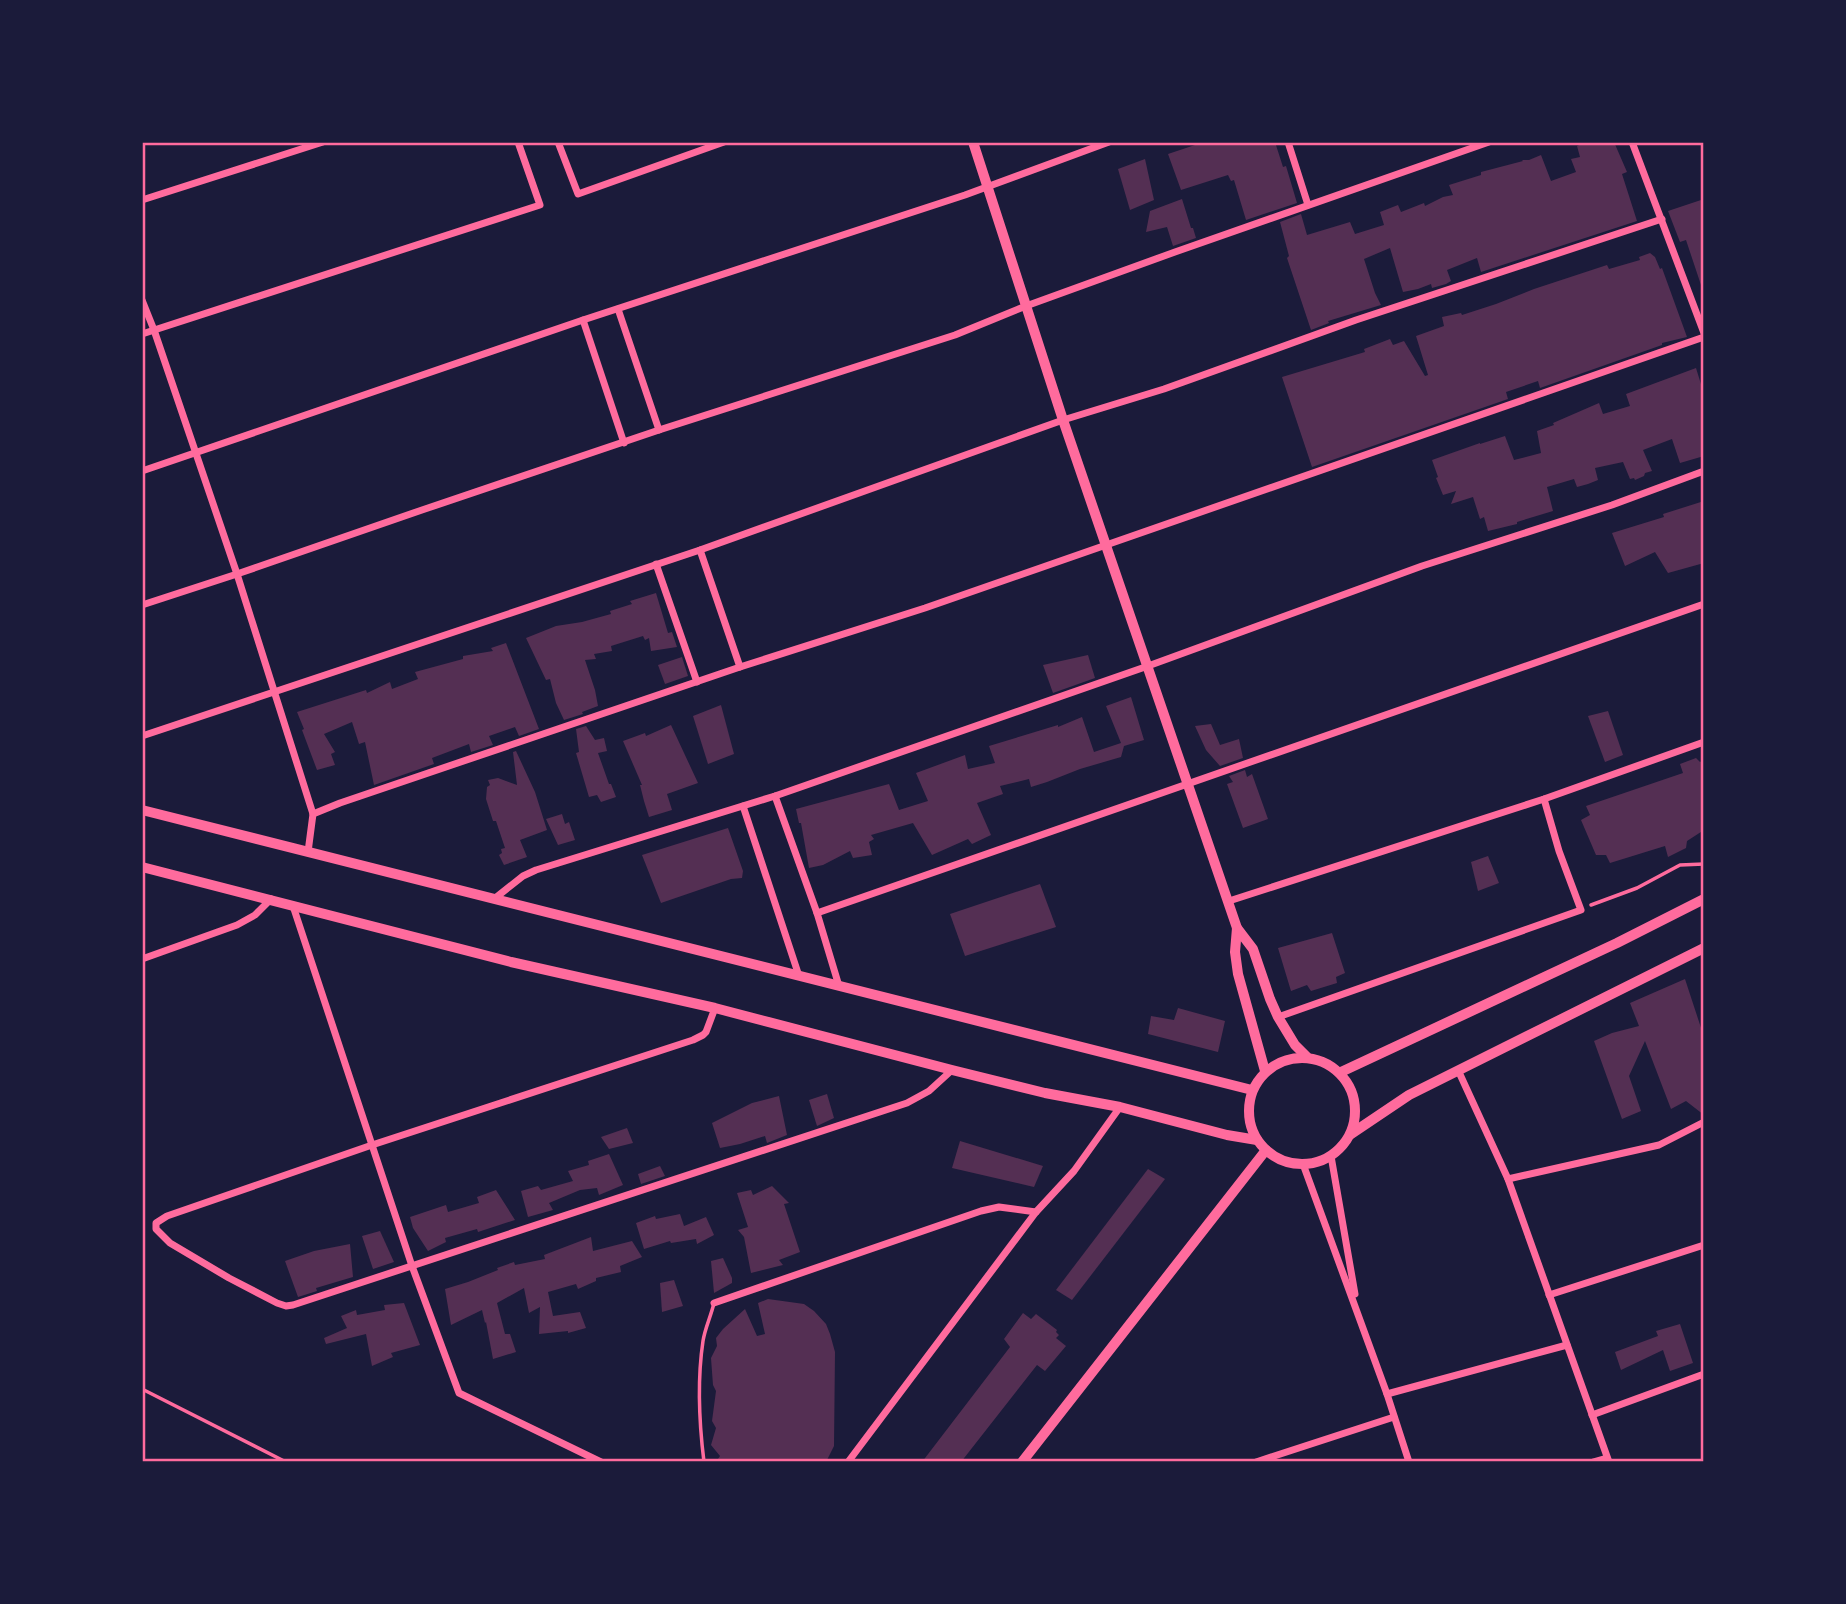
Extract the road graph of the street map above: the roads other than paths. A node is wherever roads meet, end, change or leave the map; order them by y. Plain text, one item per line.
1 (323, 142) edge
2 (518, 142) edge
3 (558, 142) edge
4 (724, 142) edge
5 (973, 142) edge
6 (1109, 142) edge
7 (1288, 142) edge
8 (1489, 142) edge
9 (1632, 142) edge
10 (987, 186) junction
11 (142, 200) edge
12 (1308, 205) junction
13 (1662, 219) junction
14 (142, 300) edge
15 (1026, 306) junction
16 (618, 309) junction
17 (583, 320) junction
18 (154, 330) junction
19 (142, 334) edge
20 (1704, 335) edge
21 (1063, 420) junction
22 (659, 430) junction
23 (624, 443) junction
24 (196, 453) junction
25 (142, 471) edge
26 (1704, 471) edge
27 (1106, 544) junction
28 (700, 550) junction
29 (656, 564) junction
30 (237, 574) junction
31 (1704, 604) edge
32 (142, 605) edge
33 (1148, 666) junction
34 (740, 667) junction
35 (696, 682) junction
36 (274, 691) junction
37 (142, 736) edge
38 (1704, 742) edge
39 (1189, 785) junction
40 (775, 796) junction
41 (1544, 799) junction
42 (743, 806) junction
43 (142, 810) edge
44 (313, 814) junction
45 (308, 852) junction
46 (1704, 864) edge
47 (142, 867) edge
48 (494, 899) junction
49 (1704, 899) edge
50 (271, 900) junction
51 (1229, 901) junction
52 (293, 905) junction
53 (1591, 905) dead end
54 (817, 913) junction
55 (1237, 928) junction
56 (1704, 948) edge
57 (142, 959) edge
58 (799, 975) junction
59 (839, 986) junction
60 (715, 1008) junction
61 (1278, 1017) junction
62 (1307, 1057) junction
63 (952, 1070) junction
64 (1458, 1070) junction
65 (1265, 1071) junction
66 (1341, 1072) junction
67 (1252, 1090) junction
68 (1120, 1107) junction
69 (1704, 1122) edge
70 (1351, 1134) junction
71 (1257, 1140) junction
72 (372, 1145) junction
73 (1266, 1150) junction
74 (1331, 1156) junction
75 (1303, 1164) junction
76 (1508, 1179) junction
77 (1036, 1212) junction
78 (1704, 1245) edge
79 (412, 1266) junction
80 (1549, 1295) junction
81 (714, 1303) joint
82 (1358, 1312) junction
83 (1567, 1345) junction
84 (1704, 1374) edge
85 (142, 1389) edge
86 (1387, 1394) junction
87 (1592, 1415) junction
88 (1394, 1417) junction
89 (1608, 1460) edge
90 (286, 1462) edge
91 (601, 1462) edge
92 (704, 1462) edge
93 (848, 1462) edge
94 (1022, 1462) edge
95 (1256, 1462) edge
96 (1409, 1462) edge
97 (1593, 1462) edge

1 - 11 street
2 - 18 street
3 - 4 street
5 - 10 main road
6 - 10 street
7 - 12 street
8 - 12 street
9 - 13 street
10 - 15 main road
10 - 16 street
12 - 15 street
13 - 20 street
13 - 21 street
14 - 18 street
15 - 21 main road
15 - 22 street
16 - 17 street
16 - 22 street
17 - 23 street
17 - 24 street
18 - 19 street
18 - 24 street
20 - 27 street
21 - 27 main road
21 - 28 street
22 - 23 street
23 - 30 street
24 - 25 street
24 - 30 street
26 - 33 street
27 - 33 main road
27 - 34 street
28 - 29 street
28 - 34 street
29 - 35 street
29 - 36 street
30 - 32 street
30 - 36 street
31 - 39 street
33 - 39 main road
33 - 40 street
34 - 35 street
35 - 44 street
36 - 37 street
36 - 44 street
38 - 41 street
39 - 51 main road
39 - 54 street
40 - 42 street
40 - 54 street
41 - 51 street
41 - 61 street
42 - 48 street
42 - 58 street
43 - 45 main road
44 - 45 street
45 - 48 main road
46 - 53 lane
47 - 50 main road
48 - 58 main road
49 - 66 main road
50 - 52 main road
50 - 57 street
51 - 55 main road
52 - 60 main road
52 - 72 street
54 - 59 street
55 - 61 main road
55 - 65 main road
56 - 64 main road
58 - 59 main road
59 - 67 main road
60 - 63 main road
60 - 72 street
61 - 62 main road
62 - 65 main road
62 - 66 main road
63 - 68 main road
63 - 79 street
64 - 70 main road
64 - 76 street
65 - 67 main road
66 - 70 main road
67 - 71 main road
68 - 71 main road
68 - 77 street
69 - 76 street
70 - 74 main road
71 - 73 main road
72 - 79 street
72 - 79 street
73 - 75 main road
73 - 94 main road
74 - 75 main road
74 - 82 street
75 - 82 street
76 - 80 street
77 - 81 street
77 - 93 street
78 - 80 street
79 - 91 street
80 - 83 street
81 - 92 lane
82 - 86 street
83 - 86 street
83 - 87 street
84 - 87 street
85 - 90 lane
86 - 88 street
87 - 89 street
88 - 95 street
88 - 96 street
89 - 97 street

